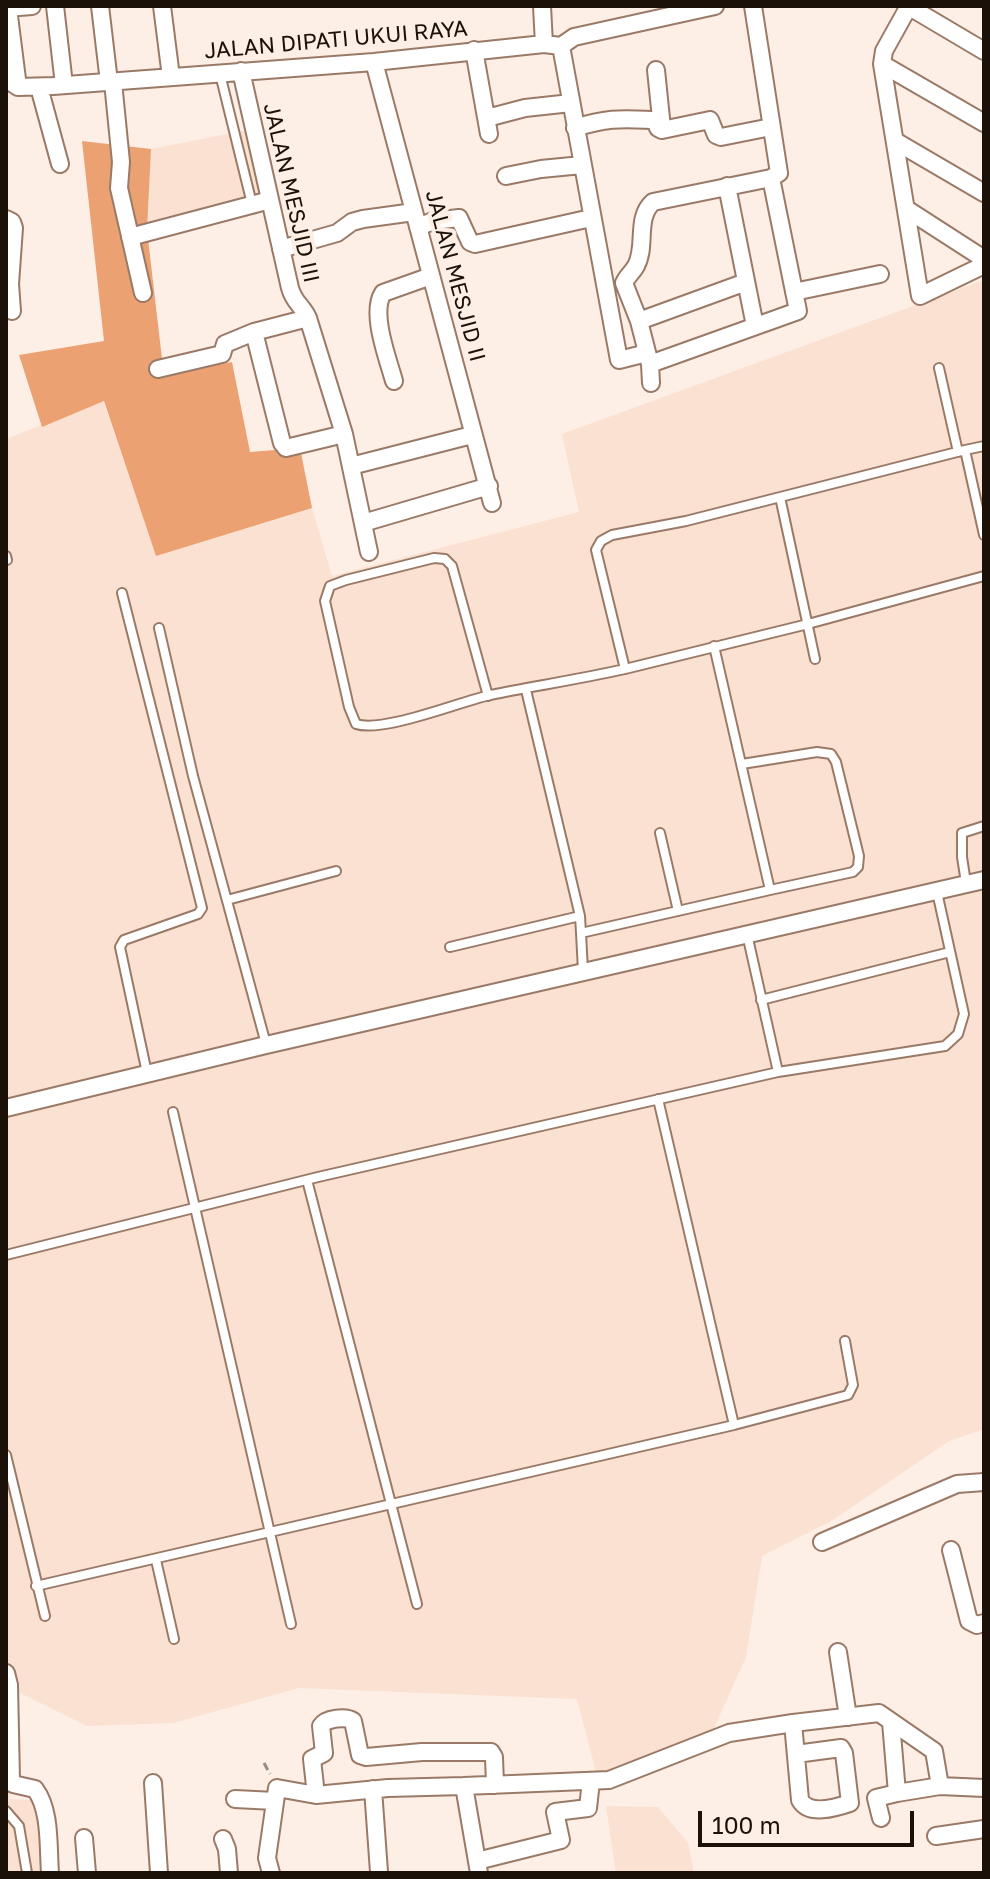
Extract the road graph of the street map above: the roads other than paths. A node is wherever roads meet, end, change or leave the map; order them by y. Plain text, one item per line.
1 (32, 6) edge
2 (55, 6) edge
3 (100, 6) edge
4 (162, 6) edge
5 (542, 6) edge
6 (715, 6) edge
7 (753, 6) edge
8 (909, 6) edge
9 (7, 8) edge
10 (674, 10) edge
11 (553, 45) junction
12 (474, 50) junction
13 (984, 51) edge
14 (374, 62) junction
15 (882, 64) junction
16 (656, 70) dead end
17 (241, 71) junction
18 (220, 73) junction
19 (171, 77) junction
20 (111, 82) junction
21 (12, 83) edge
22 (64, 85) junction
23 (39, 87) junction
24 (571, 103) junction
25 (984, 123) edge
26 (771, 127) junction
27 (575, 128) junction
28 (662, 130) junction
29 (895, 141) junction
30 (60, 164) dead end
31 (582, 165) junction
32 (506, 176) dead end
33 (775, 176) junction
34 (727, 186) junction
35 (984, 193) edge
36 (270, 200) junction
37 (253, 205) junction
38 (908, 210) junction
39 (591, 218) junction
40 (6, 219) edge
41 (416, 219) junction
42 (130, 237) junction
43 (281, 249) junction
44 (984, 262) edge
45 (880, 274) dead end
46 (431, 276) junction
47 (746, 282) junction
48 (794, 292) junction
49 (143, 293) dead end
50 (12, 311) dead end
51 (308, 318) junction
52 (639, 321) junction
53 (755, 326) junction
54 (254, 332) junction
55 (649, 358) junction
56 (939, 368) dead end
57 (158, 369) dead end
58 (394, 381) dead end
59 (651, 383) dead end
60 (344, 434) junction
61 (472, 435) junction
62 (984, 446) edge
63 (962, 451) junction
64 (351, 466) junction
65 (780, 497) junction
66 (363, 523) junction
67 (984, 535) edge
68 (369, 552) dead end
69 (984, 576) edge
70 (122, 593) dead end
71 (808, 624) junction
72 (159, 628) dead end
73 (714, 646) junction
74 (815, 659) dead end
75 (625, 669) junction
76 (526, 690) junction
77 (488, 696) junction
78 (742, 764) junction
79 (984, 826) edge
80 (660, 833) dead end
81 (336, 871) dead end
82 (984, 880) edge
83 (966, 883) junction
84 (770, 890) junction
85 (937, 892) junction
86 (227, 900) junction
87 (678, 911) junction
88 (580, 916) junction
89 (581, 933) junction
90 (747, 934) junction
91 (450, 947) dead end
92 (950, 952) junction
93 (583, 972) junction
94 (761, 1000) junction
95 (266, 1045) junction
96 (778, 1072) junction
97 (147, 1074) junction
98 (658, 1099) junction
99 (6, 1108) edge
100 (173, 1112) dead end
101 (307, 1180) junction
102 (195, 1208) junction
103 (6, 1255) edge
104 (845, 1341) dead end
105 (734, 1425) junction
106 (6, 1455) edge
107 (984, 1482) edge
108 (390, 1505) junction
109 (269, 1532) junction
110 (822, 1542) dead end
111 (951, 1550) dead end
112 (156, 1560) junction
113 (36, 1586) junction
114 (417, 1604) dead end
115 (45, 1616) dead end
116 (984, 1623) edge
117 (291, 1624) dead end
118 (174, 1639) dead end
119 (838, 1652) dead end
120 (6, 1673) edge
121 (848, 1717) junction
122 (891, 1722) junction
123 (793, 1723) junction
124 (796, 1754) junction
125 (591, 1781) junction
126 (153, 1783) dead end
127 (495, 1785) junction
128 (464, 1786) junction
129 (940, 1786) junction
130 (984, 1788) edge
131 (373, 1789) junction
132 (897, 1793) junction
133 (276, 1794) junction
134 (316, 1795) junction
135 (876, 1798) junction
136 (235, 1799) dead end
137 (850, 1803) junction
138 (6, 1811) edge
139 (881, 1818) dead end
140 (984, 1829) edge
141 (936, 1836) dead end
142 (84, 1838) dead end
143 (223, 1839) dead end
144 (478, 1867) edge
145 (379, 1872) edge
146 (27, 1873) edge
147 (50, 1873) edge
148 (87, 1873) edge
149 (159, 1873) edge
150 (229, 1873) edge
151 (271, 1873) edge

1 - 9 street
2 - 22 street
3 - 20 street
4 - 19 street
5 - 11 street
6 - 10 street, JALAN DIPATI UKUI RAYA
7 - 26 street
8 - 13 street
8 - 15 street
9 - 21 street
10 - 11 street, JALAN DIPATI UKUI RAYA
11 - 12 street, JALAN DIPATI UKUI RAYA
11 - 24 street
12 - 14 street, JALAN DIPATI UKUI RAYA
12 - 24 street
14 - 17 street, JALAN DIPATI UKUI RAYA
14 - 41 street, JALAN MESJID II
15 - 25 street
15 - 29 street
16 - 28 street
17 - 18 street, JALAN DIPATI UKUI RAYA
17 - 36 street, JALAN MESJID III
18 - 19 street, JALAN DIPATI UKUI RAYA
18 - 37 lane
19 - 20 street, JALAN DIPATI UKUI RAYA
20 - 22 street, JALAN DIPATI UKUI RAYA
20 - 42 street
21 - 23 street, JALAN DIPATI UKUI RAYA
22 - 23 street, JALAN DIPATI UKUI RAYA
23 - 30 street
24 - 27 street
26 - 28 street
26 - 33 street
27 - 28 street
27 - 31 street
29 - 35 street
29 - 38 street
31 - 32 street
31 - 39 street
33 - 34 street
33 - 48 street
34 - 47 street
34 - 52 street
36 - 37 street
36 - 43 street, JALAN MESJID III
37 - 42 street
38 - 44 street
38 - 44 street
39 - 41 street
39 - 55 street
40 - 50 street
41 - 43 street
41 - 46 street, JALAN MESJID II
42 - 49 street
43 - 51 street, JALAN MESJID III
45 - 48 street
46 - 58 street
46 - 61 street, JALAN MESJID II
47 - 52 street
47 - 53 street
48 - 53 street
51 - 54 street
51 - 60 street, JALAN MESJID III
52 - 55 street
53 - 55 street
54 - 57 street
54 - 60 street
55 - 59 street
56 - 63 lane
60 - 64 street, JALAN MESJID III
61 - 64 street
61 - 66 street, JALAN MESJID II
62 - 63 lane
63 - 65 lane
63 - 67 lane
64 - 66 street, JALAN MESJID III
65 - 71 lane
65 - 75 lane
66 - 68 street, JALAN MESJID III
69 - 71 lane
70 - 97 lane
71 - 73 lane
71 - 74 lane
72 - 86 lane
73 - 75 lane
73 - 78 lane
75 - 76 lane
76 - 77 lane
76 - 88 lane
77 - 77 lane
78 - 84 lane
78 - 84 lane
79 - 83 lane
80 - 87 lane
81 - 86 lane
82 - 83 street
83 - 85 street
84 - 87 lane
85 - 90 street
85 - 92 lane
86 - 95 lane
87 - 89 lane
88 - 89 lane
88 - 91 lane
89 - 93 lane
90 - 93 street
90 - 94 lane
92 - 94 lane
92 - 96 lane
93 - 95 street
94 - 96 lane
95 - 97 street
96 - 98 lane
97 - 99 street
98 - 101 lane
98 - 105 lane
100 - 102 lane
101 - 102 lane
101 - 108 lane
102 - 103 lane
102 - 109 lane
104 - 105 lane
105 - 108 lane
106 - 113 lane
107 - 110 street
108 - 109 lane
108 - 114 lane
109 - 112 lane
109 - 117 lane
111 - 116 street
112 - 113 lane
112 - 118 lane
113 - 115 lane
119 - 121 street
120 - 147 street
121 - 122 street
121 - 123 street
122 - 129 street
122 - 132 street
123 - 124 street
123 - 125 street
124 - 137 street
124 - 137 street
125 - 127 street
125 - 144 street
126 - 149 street
127 - 128 street
127 - 134 street
128 - 131 street
128 - 144 street
129 - 130 street
129 - 132 street
131 - 134 street
131 - 145 street
132 - 135 street
133 - 134 street
133 - 136 street
133 - 151 street
135 - 137 street
135 - 139 street
138 - 146 lane
140 - 141 street
142 - 148 street
143 - 150 street

